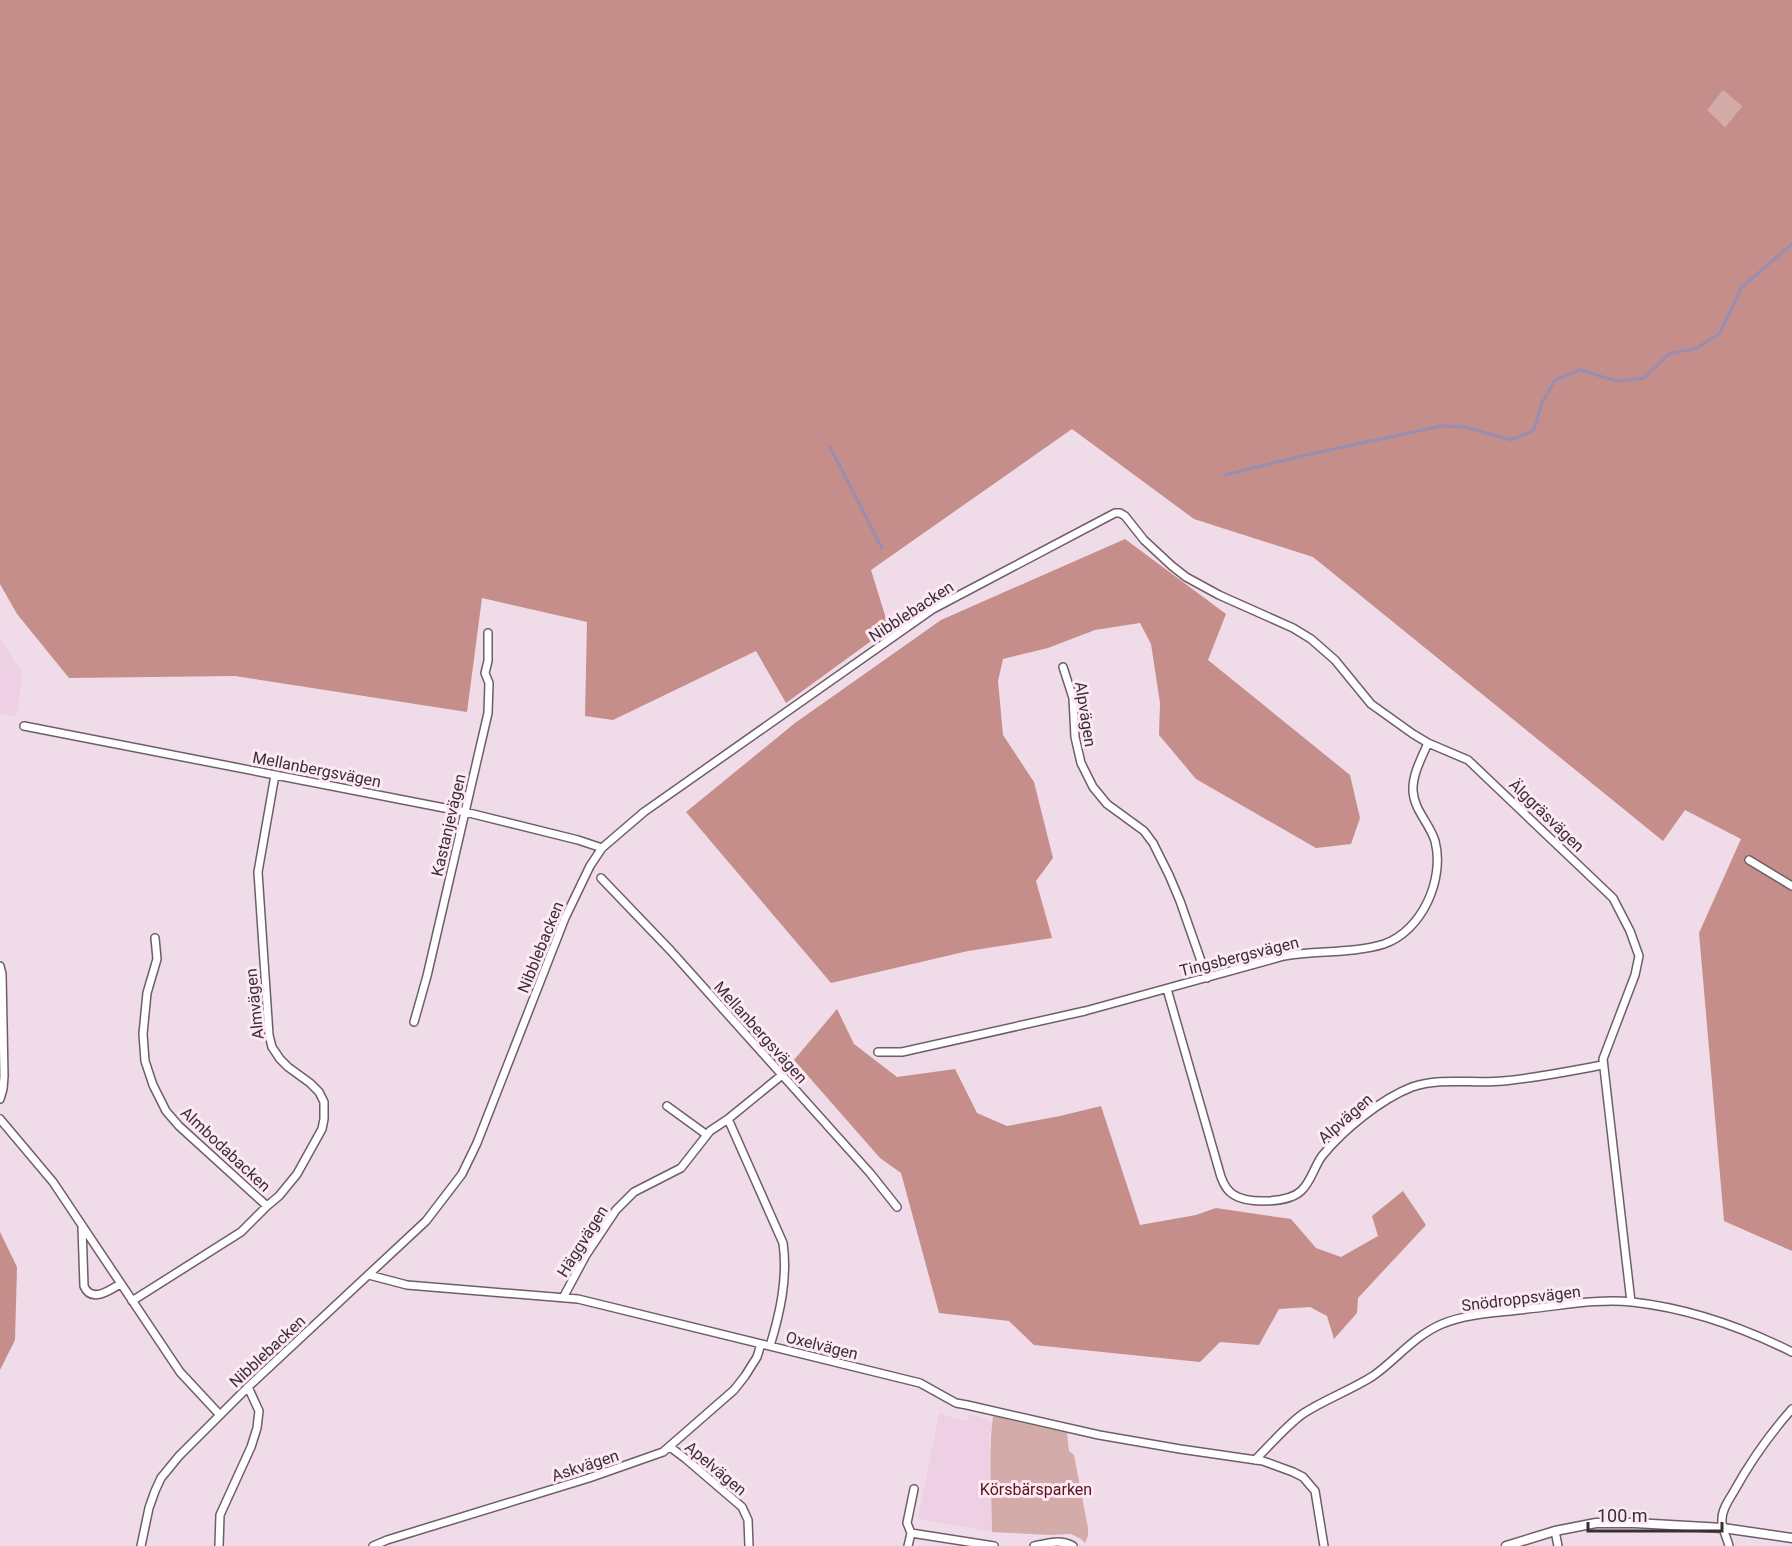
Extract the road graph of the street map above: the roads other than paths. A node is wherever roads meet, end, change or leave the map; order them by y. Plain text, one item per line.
1 (1125, 516) joint
2 (488, 633) dead end
3 (1063, 667) dead end
4 (24, 726) dead end
5 (1428, 743) junction
6 (275, 775) junction
7 (465, 812) junction
8 (602, 848) junction
9 (1749, 860) dead end
10 (601, 878) dead end
11 (1792, 885) edge
12 (155, 938) dead end
13 (0, 966) edge
14 (1207, 978) junction
15 (1167, 989) junction
16 (414, 1022) dead end
17 (878, 1052) dead end
18 (1603, 1065) junction
19 (782, 1075) junction
20 (0, 1100) edge
21 (667, 1106) dead end
22 (0, 1119) edge
23 (728, 1119) junction
24 (707, 1135) junction
25 (267, 1206) junction
26 (897, 1208) dead end
27 (82, 1224) junction
28 (369, 1275) junction
29 (120, 1284) junction
30 (564, 1296) junction
31 (132, 1300) junction
32 (1630, 1302) junction
33 (762, 1344) junction
34 (770, 1346) junction
35 (1792, 1352) edge
36 (248, 1387) junction
37 (1792, 1409) edge
38 (220, 1414) junction
39 (670, 1447) junction
40 (1255, 1460) junction
41 (914, 1489) dead end
42 (1723, 1528) junction
43 (1555, 1531) junction
44 (910, 1533) junction
45 (1792, 1538) edge
46 (141, 1546) edge
47 (219, 1546) edge
48 (373, 1546) edge
49 (749, 1546) edge
50 (908, 1546) edge
51 (994, 1546) edge
52 (1034, 1546) edge
53 (1073, 1546) edge
54 (1324, 1546) edge
55 (1506, 1546) edge
56 (1558, 1546) edge
57 (1729, 1546) edge

1 - 5 street, Älggräsvägen
1 - 8 street, Nibblebacken
2 - 7 street, Kastanjevägen
3 - 14 street, Alpvägen
4 - 6 street, Mellanbergsvägen
5 - 14 street, Tingsbergsvägen
5 - 18 street, Älggräsvägen
6 - 7 street, Mellanbergsvägen
6 - 25 street, Almvägen
7 - 8 street, Mellanbergsvägen
7 - 16 street, Kastanjevägen
8 - 28 street, Nibblebacken
9 - 11 street
10 - 19 street, Mellanbergsvägen
12 - 25 street, Almbodabacken
13 - 20 street
14 - 15 street, Tingsbergsvägen
15 - 17 street, Tingsbergsvägen
15 - 18 street, Alpvägen
18 - 32 street, Älggräsvägen
19 - 23 street, Häggvägen
19 - 26 street, Mellanbergsvägen
21 - 24 street
22 - 27 street
23 - 24 street, Häggvägen
23 - 34 street
24 - 30 street, Häggvägen
25 - 31 street, Almvägen
27 - 29 street
27 - 29 street
28 - 30 street, Oxelvägen
28 - 36 street, Nibblebacken
29 - 31 street
30 - 33 street, Oxelvägen
31 - 38 street
32 - 35 street, Snödroppsvägen
32 - 40 street, Snödroppsvägen
33 - 34 street, Oxelvägen
33 - 39 street, Askvägen
34 - 40 street, Oxelvägen
36 - 38 street, Nibblebacken
36 - 47 street
37 - 42 street
38 - 46 street, Nibblebacken
39 - 48 street, Askvägen
39 - 49 street, Apelvägen
40 - 54 street, Oxelvägen
41 - 44 street
42 - 43 street
42 - 45 street
42 - 57 street
43 - 55 street
43 - 56 street
44 - 50 street
44 - 51 street
52 - 53 street

